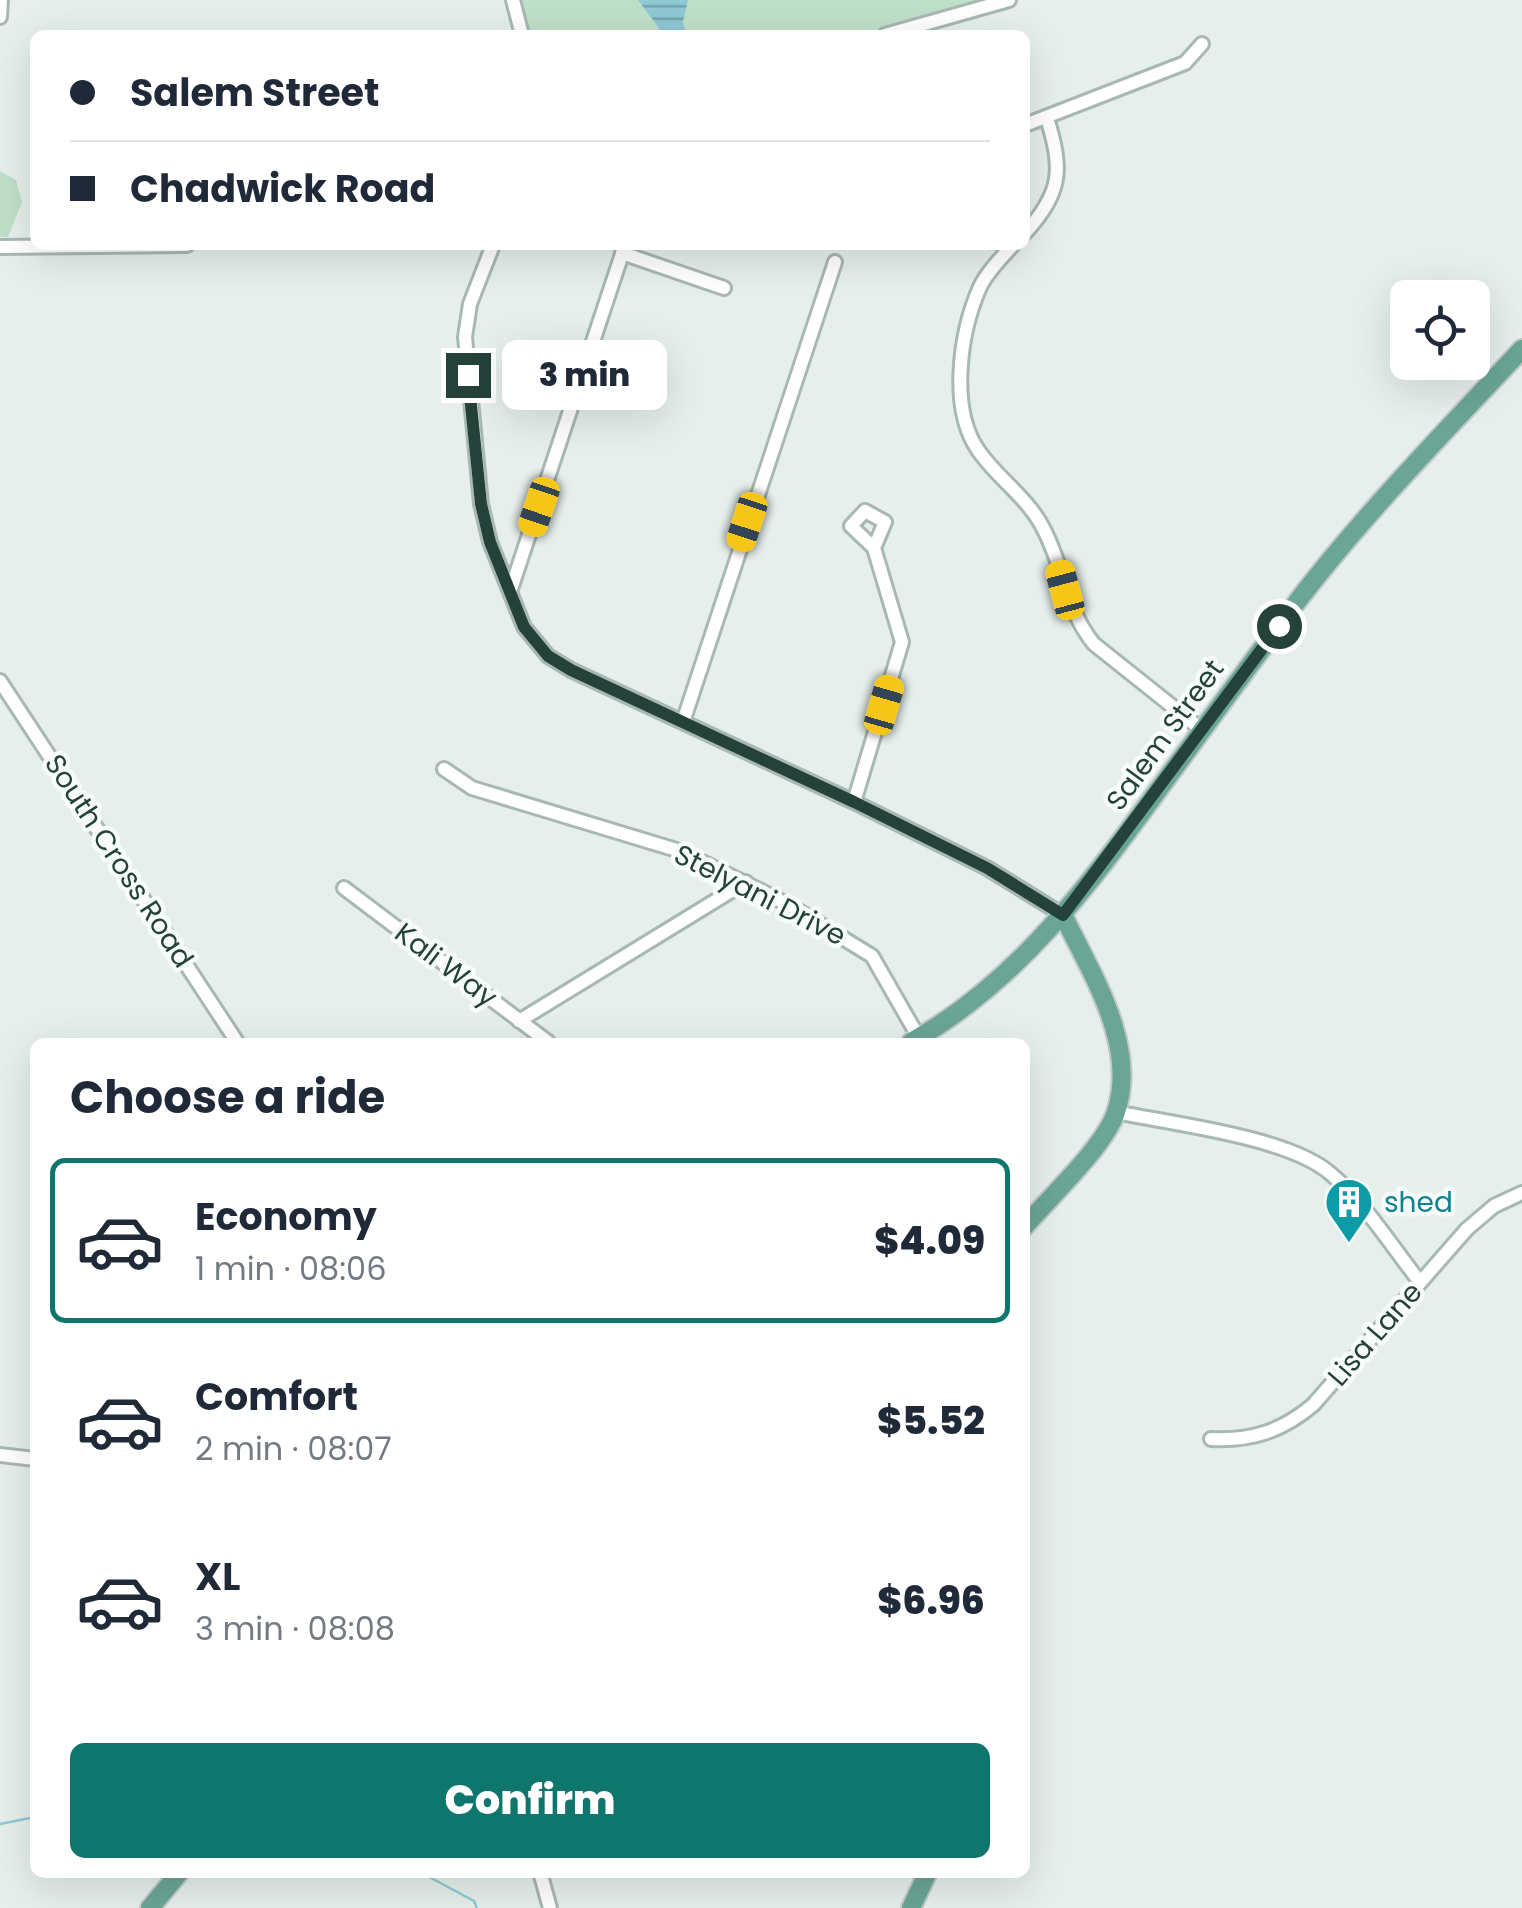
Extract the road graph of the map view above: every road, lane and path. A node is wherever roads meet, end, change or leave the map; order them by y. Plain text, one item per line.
1 (1, 0) edge
2 (512, 0) edge
3 (1010, 0) edge
4 (0, 17) edge
5 (521, 30) edge
6 (904, 30) edge
7 (1202, 44) dead end
8 (1047, 118) junction
9 (1030, 123) edge
10 (1030, 226) edge
11 (0, 246) edge
12 (30, 246) edge
13 (491, 250) edge
14 (624, 250) edge
15 (627, 250) edge
16 (1009, 250) edge
17 (834, 262) dead end
18 (724, 288) dead end
19 (1522, 348) edge
20 (874, 548) dead end
21 (510, 592) junction
22 (0, 681) edge
23 (683, 722) junction
24 (1202, 730) junction
25 (444, 769) dead end
26 (854, 802) junction
27 (746, 882) junction
28 (344, 888) dead end
29 (1063, 915) junction
30 (519, 1021) junction
31 (234, 1038) edge
32 (542, 1038) edge
33 (914, 1038) edge
34 (918, 1038) edge
35 (1116, 1112) junction
36 (1522, 1193) edge
37 (1030, 1220) edge
38 (1420, 1282) junction
39 (1212, 1440) dead end
40 (0, 1455) edge
41 (30, 1458) edge
42 (175, 1878) edge
43 (542, 1878) edge
44 (925, 1878) edge
45 (150, 1908) edge
46 (550, 1908) edge
47 (911, 1908) edge

1 - 4 street
2 - 5 street
3 - 6 street
7 - 8 street
8 - 9 street
8 - 10 street
11 - 12 street
13 - 21 street
14 - 21 street
15 - 18 street
16 - 24 street
17 - 23 street
19 - 24 main road, Salem Street
20 - 26 street
21 - 23 street
22 - 31 street, South Cross Road
23 - 26 street
24 - 29 main road, Salem Street
25 - 27 street, Stelyani Drive
26 - 29 street
27 - 30 street
27 - 33 street, Stelyani Drive
28 - 30 street, Kali Way
29 - 34 main road, Salem Street
29 - 35 main road
30 - 32 street, Kali Way
35 - 37 main road
35 - 38 street
36 - 38 street, Lisa Lane
38 - 39 street, Lisa Lane
40 - 41 street
42 - 45 main road
43 - 46 street
44 - 47 main road

